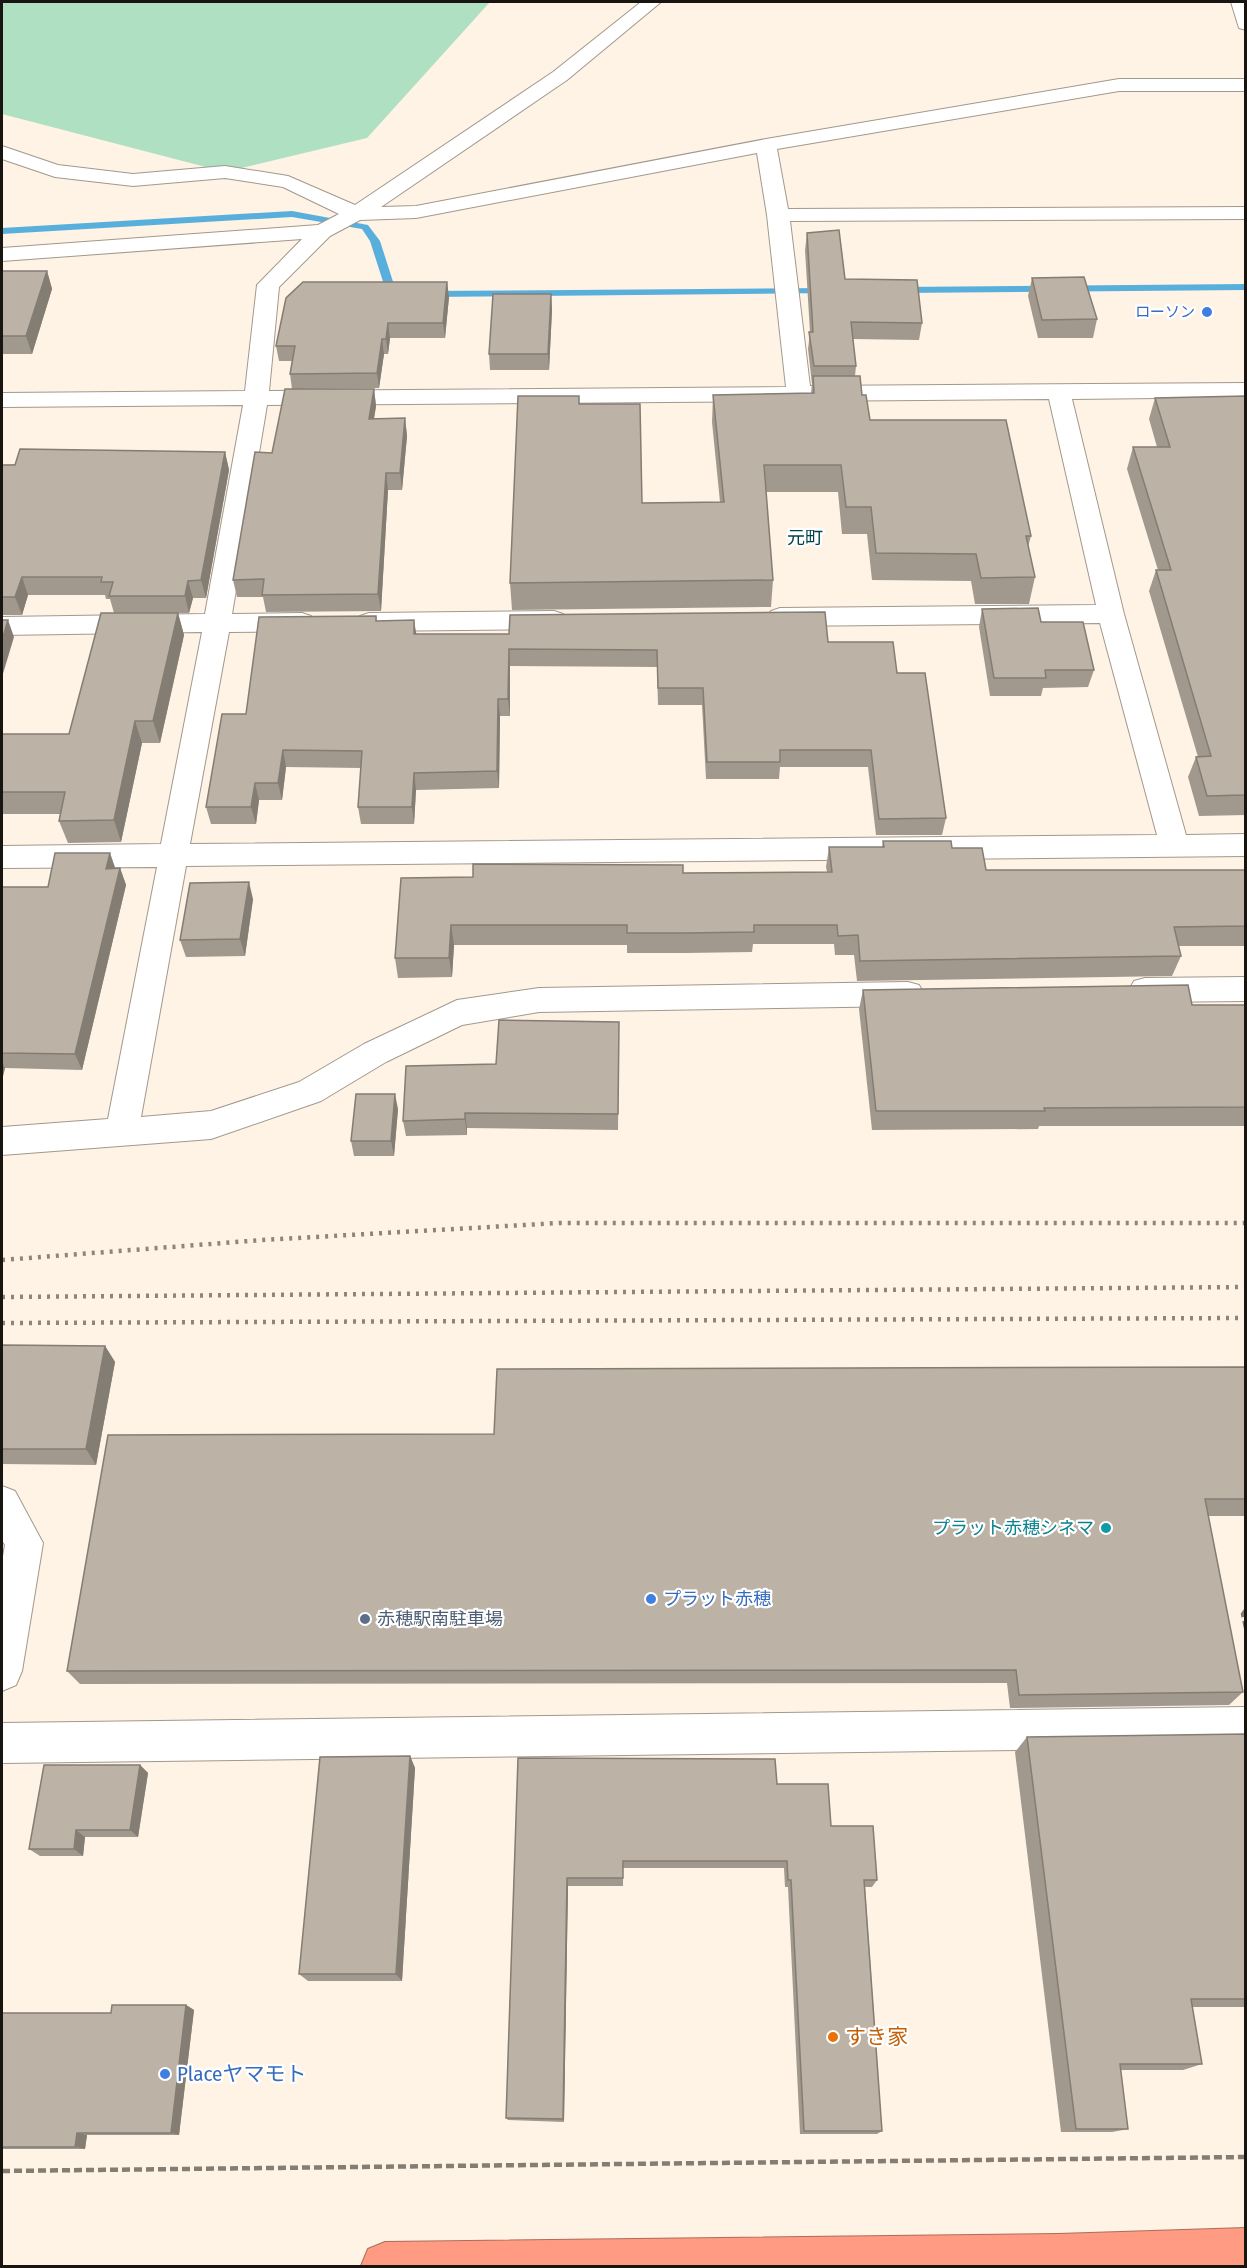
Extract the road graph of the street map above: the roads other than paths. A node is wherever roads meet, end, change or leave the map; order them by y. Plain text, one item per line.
1 (652, 2) edge
2 (1240, 2) edge
3 (1245, 24) edge
4 (1245, 85) edge
5 (766, 144) junction
6 (2, 152) edge
7 (1245, 213) edge
8 (356, 214) junction
9 (778, 215) junction
10 (322, 231) junction
11 (2, 254) edge
12 (1245, 390) edge
13 (1059, 392) junction
14 (800, 393) junction
15 (256, 398) junction
16 (2, 400) edge
17 (1111, 614) junction
18 (753, 618) edge
19 (575, 620) edge
20 (217, 623) junction
21 (2, 626) edge
22 (1174, 845) junction
23 (1245, 845) edge
24 (174, 855) junction
25 (2, 857) edge
26 (1245, 989) edge
27 (1114, 991) edge
28 (934, 994) edge
29 (123, 1132) junction
30 (2, 1141) edge
31 (2, 1504) edge
32 (2, 1671) edge
33 (1245, 1727) edge
34 (2, 1743) edge
35 (1245, 2251) edge
36 (385, 2266) edge

1 - 8 street
2 - 3 street
4 - 5 street
5 - 8 street
5 - 9 street
6 - 8 street
7 - 9 street
8 - 10 street
9 - 14 street
10 - 11 street
10 - 15 street
12 - 13 street
13 - 14 street
13 - 17 street
14 - 15 street
15 - 16 street
15 - 20 street
17 - 18 street
17 - 22 street
19 - 20 street
20 - 21 street
20 - 24 street
22 - 23 street
22 - 24 street
24 - 25 street
24 - 29 street
26 - 27 street
28 - 29 street
29 - 30 street
31 - 32 street
33 - 34 street
35 - 36 highway

